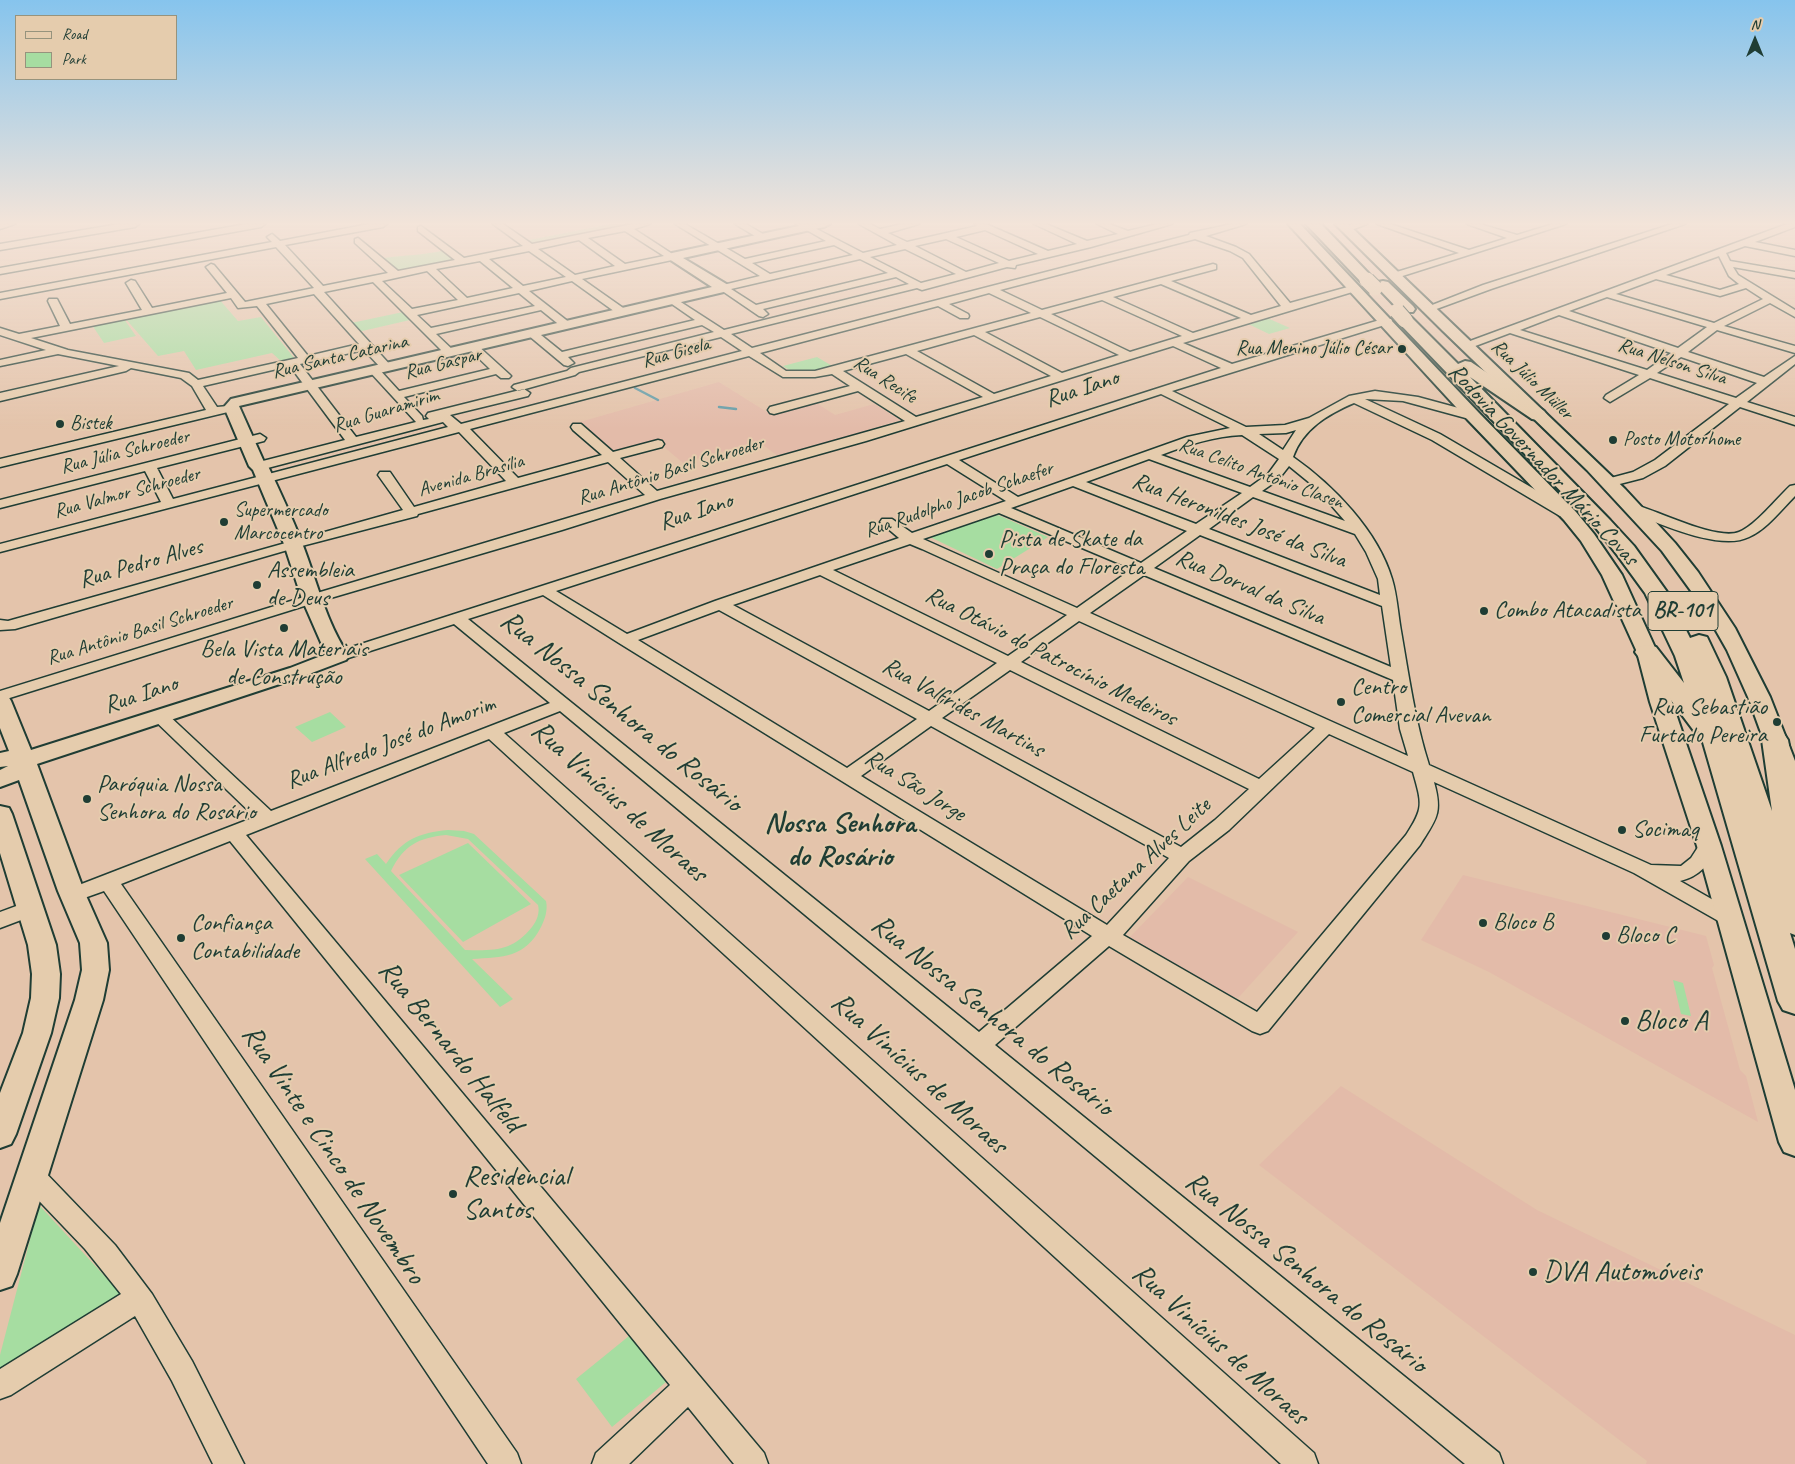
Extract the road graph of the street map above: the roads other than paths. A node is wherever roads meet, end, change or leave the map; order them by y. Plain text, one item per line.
1 (20, 292) edge
2 (137, 292) edge
3 (231, 292) edge
4 (308, 292) edge
5 (321, 292) edge
6 (389, 292) edge
7 (456, 292) edge
8 (506, 292) edge
9 (525, 292) edge
10 (594, 292) edge
11 (705, 292) edge
12 (730, 292) edge
13 (820, 292) edge
14 (892, 292) edge
15 (929, 292) edge
16 (982, 292) edge
17 (996, 292) edge
18 (1120, 292) edge
19 (1189, 292) edge
20 (1277, 292) edge
21 (1337, 292) edge
22 (1384, 292) edge
23 (1384, 292) edge
24 (1474, 292) edge
25 (1611, 292) edge
26 (1758, 292) edge
27 (1606, 294) junction
28 (233, 295) junction
29 (0, 296) edge
30 (1103, 297) junction
31 (673, 300) junction
32 (1770, 300) junction
33 (53, 301) dead end
34 (465, 301) junction
35 (260, 302) junction
36 (944, 302) junction
37 (847, 303) junction
38 (1288, 306) junction
39 (544, 307) junction
40 (755, 308) junction
41 (1556, 311) junction
42 (149, 312) junction
43 (622, 312) junction
44 (410, 313) junction
45 (1041, 314) junction
46 (1406, 314) junction
47 (1795, 314) edge
48 (964, 316) dead end
49 (1252, 319) junction
50 (774, 320) junction
51 (876, 320) junction
52 (704, 321) junction
53 (566, 325) junction
54 (1716, 326) junction
55 (67, 328) junction
56 (1510, 330) junction
57 (0, 332) edge
58 (429, 332) junction
59 (976, 332) junction
60 (532, 333) junction
61 (722, 334) junction
62 (1193, 337) junction
63 (17, 338) junction
64 (1175, 342) junction
65 (367, 346) junction
66 (473, 347) junction
67 (908, 350) junction
68 (1795, 350) edge
69 (56, 351) junction
70 (449, 352) junction
71 (1678, 352) junction
72 (751, 353) junction
73 (1464, 355) junction
74 (559, 356) junction
75 (1130, 356) junction
76 (1795, 359) edge
77 (299, 361) junction
78 (0, 363) edge
79 (600, 364) junction
80 (135, 366) junction
81 (380, 368) junction
82 (1231, 368) junction
83 (499, 370) junction
84 (575, 370) junction
85 (834, 370) junction
86 (1649, 374) junction
87 (1062, 377) junction
88 (1767, 382) junction
89 (196, 384) junction
90 (310, 385) junction
91 (627, 385) junction
92 (859, 387) junction
93 (521, 390) junction
94 (1164, 391) junction
95 (396, 395) junction
96 (0, 397) edge
97 (993, 398) junction
98 (1457, 398) junction
99 (1610, 398) dead end
100 (1354, 399) junction
101 (1738, 403) junction
102 (226, 405) junction
103 (1436, 405) junction
104 (774, 410) dead end
105 (1538, 415) joint
106 (1473, 416) junction
107 (1312, 421) junction
108 (1795, 421) edge
109 (420, 422) junction
110 (915, 422) junction
111 (577, 427) dead end
112 (462, 428) junction
113 (1246, 432) junction
114 (254, 440) junction
115 (1523, 441) junction
116 (353, 442) junction
117 (658, 444) dead end
118 (1149, 455) junction
119 (612, 457) junction
120 (1287, 458) junction
121 (950, 460) junction
122 (0, 463) edge
123 (149, 466) junction
124 (262, 472) junction
125 (385, 475) dead end
126 (1074, 482) junction
127 (1608, 483) junction
128 (516, 484) junction
129 (1795, 489) edge
130 (1252, 492) junction
131 (655, 496) junction
132 (1017, 502) junction
133 (168, 503) junction
134 (0, 504) edge
135 (999, 508) junction
136 (1632, 508) junction
137 (1565, 511) junction
138 (412, 513) junction
139 (887, 522) dead end
140 (1198, 529) junction
141 (1360, 531) junction
142 (909, 538) junction
143 (294, 544) junction
144 (0, 548) edge
145 (1143, 568) junction
146 (820, 569) junction
147 (543, 589) junction
148 (312, 599) junction
149 (1388, 603) junction
150 (720, 604) junction
151 (1078, 614) junction
152 (457, 618) junction
153 (0, 625) edge
154 (625, 640) junction
155 (1647, 652) junction
156 (339, 656) junction
157 (1008, 663) junction
158 (1400, 677) junction
159 (0, 696) edge
160 (0, 700) edge
161 (561, 705) junction
162 (159, 716) junction
163 (930, 718) junction
164 (1327, 726) junction
165 (492, 732) junction
166 (1776, 740) junction
167 (1718, 747) junction
168 (12, 760) edge
169 (1420, 768) junction
170 (848, 776) junction
171 (0, 779) edge
172 (1260, 787) junction
173 (1794, 790) edge
174 (0, 814) edge
175 (269, 819) junction
176 (233, 832) junction
177 (1709, 846) junction
178 (1182, 856) junction
179 (1795, 865) edge
180 (1641, 868) junction
181 (108, 881) junction
182 (73, 895) junction
183 (30, 909) junction
184 (1730, 918) junction
185 (0, 920) edge
186 (1795, 923) edge
187 (1110, 935) junction
188 (1795, 1001) edge
189 (976, 1046) junction
190 (0, 1134) edge
191 (1795, 1142) edge
192 (31, 1175) junction
193 (0, 1274) edge
194 (139, 1298) junction
195 (1, 1385) edge
196 (689, 1387) junction
197 (230, 1464) edge
198 (506, 1464) edge
199 (607, 1464) edge
200 (753, 1464) edge
201 (1303, 1464) edge
202 (1488, 1464) edge

1 - 29 street
2 - 42 street
3 - 28 street
4 - 35 street
5 - 65 street
6 - 44 street
7 - 34 street
8 - 34 street
9 - 39 street
10 - 43 street
11 - 31 main road, Rua Santa Catarina
12 - 40 street
13 - 40 street
14 - 37 street, Rua Guaramirim
15 - 36 street
16 - 36 street, Rua Gisela
17 - 45 street
18 - 30 street
19 - 49 street
20 - 38 street
21 - 38 street, Rua Antônio Basil Schroeder
22 - 46 highway, Rodovia Governador Mário Covas / BR-101
23 - 46 main road
24 - 46 street, Rua Iano
25 - 27 street
26 - 32 street
27 - 41 street
27 - 54 street
28 - 35 street
28 - 42 street
30 - 45 street
30 - 62 street
31 - 43 main road, Rua Santa Catarina
31 - 52 street
32 - 47 street
32 - 54 street
33 - 55 street
34 - 44 street
35 - 77 street
36 - 48 street
36 - 51 street, Rua Gisela
37 - 50 street, Rua Guaramirim
37 - 51 street
38 - 49 street, Rua Antônio Basil Schroeder
39 - 53 street
39 - 58 street
40 - 50 street
41 - 56 street
41 - 71 street
42 - 55 street
43 - 53 main road, Rua Santa Catarina
44 - 58 street
45 - 59 street
45 - 75 street
46 - 73 highway, Rodovia Governador Mário Covas / BR-101
46 - 82 street, Rua Iano
46 - 98 main road
46 - 115 highway, Rodovia Governador Mário Covas / BR-101
49 - 62 street, Rua Antônio Basil Schroeder
50 - 61 street, Rua Guaramirim
51 - 72 street, Rua Gisela
52 - 61 street
52 - 74 street
53 - 60 main road, Rua Santa Catarina
54 - 68 street
54 - 71 street
55 - 63 street
56 - 73 street
56 - 86 street, Rua Nelson Silva
57 - 63 street
58 - 70 street
59 - 67 street
59 - 87 street
60 - 66 main road, Rua Santa Catarina
60 - 74 street
61 - 72 street
61 - 79 street, Rua Guaramirim
62 - 64 street, Rua Antônio Basil Schroeder
63 - 69 street
64 - 75 street, Rua Antônio Basil Schroeder
64 - 82 street
65 - 77 street
65 - 81 street
66 - 70 main road, Rua Santa Catarina
66 - 83 street
67 - 85 street
67 - 97 street
69 - 78 street
69 - 80 street
70 - 81 main road, Rua Santa Catarina
71 - 86 street
71 - 88 street
72 - 85 street
72 - 91 street, Rua Gisela
73 - 105 highway
73 - 186 highway, Rodovia Governador Mário Covas / BR-101
74 - 84 street
75 - 87 street, Rua Antônio Basil Schroeder
76 - 88 street
77 - 89 street
77 - 90 street
79 - 84 street, Rua Guaramirim
79 - 91 street
80 - 89 street
80 - 96 street
81 - 90 main road, Rua Santa Catarina
81 - 95 street
82 - 94 street, Rua Iano
83 - 93 street
83 - 95 street, Rua Gaspar
84 - 93 street, Rua Guaramirim
85 - 92 street, Rua Recife
86 - 99 street
86 - 101 street, Rua Nelson Silva
87 - 97 street, Rua Antônio Basil Schroeder
88 - 101 street
89 - 102 street
90 - 102 main road, Rua Santa Catarina
90 - 116 street
91 - 112 street, Rua Gisela
92 - 104 street
92 - 110 street, Rua Recife
93 - 109 street, Rua Guaramirim
94 - 113 street
94 - 121 street, Rua Iano
95 - 109 street
97 - 110 street, Rua Antônio Basil Schroeder
98 - 103 street
98 - 106 main road
100 - 103 street
100 - 107 street
100 - 137 street
101 - 108 street, Rua Nelson Silva
101 - 127 street
102 - 114 main road
102 - 122 street, Rua Santa Catarina
103 - 106 street
105 - 127 main road, Rua Júlio Müller
106 - 137 main road
107 - 113 street, Rua Rudolpho Jacob Schaefer
107 - 120 street
109 - 112 street
109 - 116 street, Rua Guaramirim
110 - 131 street, Rua Antônio Basil Schroeder
111 - 119 street
112 - 124 street, Rua Gisela
112 - 128 street
113 - 118 street, Rua Rudolpho Jacob Schaefer
113 - 120 street
114 - 123 street, Rua Júlia Schroeder
114 - 124 main road
115 - 137 highway
115 - 167 highway, Rodovia Governador Mário Covas / BR-101
116 - 124 street, Rua Guaramirim
117 - 119 street, Avenida Brasília
118 - 126 street, Rua Rudolpho Jacob Schaefer
118 - 130 street, Rua Celito Antônio Clasen
119 - 128 street, Avenida Brasília
119 - 131 street
120 - 130 street
120 - 141 street
121 - 132 street
121 - 147 street, Rua Iano
123 - 133 street
123 - 134 street, Rua Júlia Schroeder
124 - 133 street, Rua Valmor Schroeder
124 - 143 main road
125 - 138 street
126 - 132 street, Rua Rudolpho Jacob Schaefer
126 - 140 street, Rua Heronildes José da Silva
127 - 136 main road
128 - 138 street, Avenida Brasília
129 - 136 street
130 - 140 street
130 - 141 street, Rua Celito Antônio Clasen
131 - 148 street, Rua Antônio Basil Schroeder
132 - 135 street, Rua Rudolpho Jacob Schaefer
133 - 144 street, Rua Valmor Schroeder
135 - 142 street, Rua Rudolpho Jacob Schaefer
135 - 145 street, Rua Dorval da Silva
136 - 166 main road
137 - 155 main road
138 - 143 street, Avenida Brasília
139 - 142 street
140 - 145 street
140 - 149 street, Rua Heronildes José da Silva
141 - 149 street
142 - 146 street, Rua Rudolpho Jacob Schaefer
142 - 151 street
143 - 148 main road
143 - 153 street, Rua Pedro Alves
145 - 151 street
145 - 158 street, Rua Dorval da Silva
146 - 150 street, Rua Rudolpho Jacob Schaefer
146 - 157 street, Rua Otávio do Patrocínio Medeiros
147 - 152 street, Rua Iano
147 - 154 street, Rua São Jorge
148 - 156 main road
148 - 159 street, Rua Antônio Basil Schroeder
149 - 158 street
150 - 154 street, Rua Rudolpho Jacob Schaefer
150 - 163 street, Rua Valfrides Martins
151 - 157 street
151 - 164 street
152 - 156 street, Rua Iano
152 - 161 street, Rua Nossa Senhora do Rosário
154 - 170 street, Rua São Jorge
155 - 167 highway
155 - 177 main road
156 - 162 main road, Rua Iano
157 - 163 street
157 - 172 street, Rua Otávio do Patrocínio Medeiros
158 - 169 street
160 - 168 main road
161 - 165 street, Rua Alfredo José do Amorim
161 - 189 street, Rua Nossa Senhora do Rosário
162 - 168 main road, Rua Iano
162 - 175 street
163 - 170 street
163 - 178 street, Rua Valfrides Martins
164 - 169 street
164 - 172 street, Rua Caetana Alves Leite
165 - 175 street, Rua Alfredo José do Amorim
165 - 201 street, Rua Vinícius de Moraes
166 - 173 main road
166 - 179 highway
167 - 188 highway, Rodovia Governador Mário Covas / BR-101
168 - 171 main road
168 - 182 main road
169 - 180 street
169 - 187 street, Rua São Jorge
170 - 187 street, Rua São Jorge
172 - 178 street, Rua Caetana Alves Leite
174 - 183 main road
175 - 176 street, Rua Alfredo José do Amorim
176 - 181 street, Rua Alfredo José do Amorim
176 - 196 street, Rua Bernardo Halfeld
177 - 180 street
177 - 184 main road
178 - 187 street, Rua Caetana Alves Leite
180 - 184 street
181 - 182 street, Rua Alfredo José do Amorim
181 - 198 street, Rua Vinte e Cinco de Novembro
182 - 192 main road
183 - 185 street
183 - 190 main road
184 - 191 main road
187 - 189 street, Rua Caetana Alves Leite
189 - 202 street, Rua Nossa Senhora do Rosário
192 - 193 main road
192 - 194 street
194 - 195 street
194 - 197 street
196 - 199 street
196 - 200 street, Rua Bernardo Halfeld

